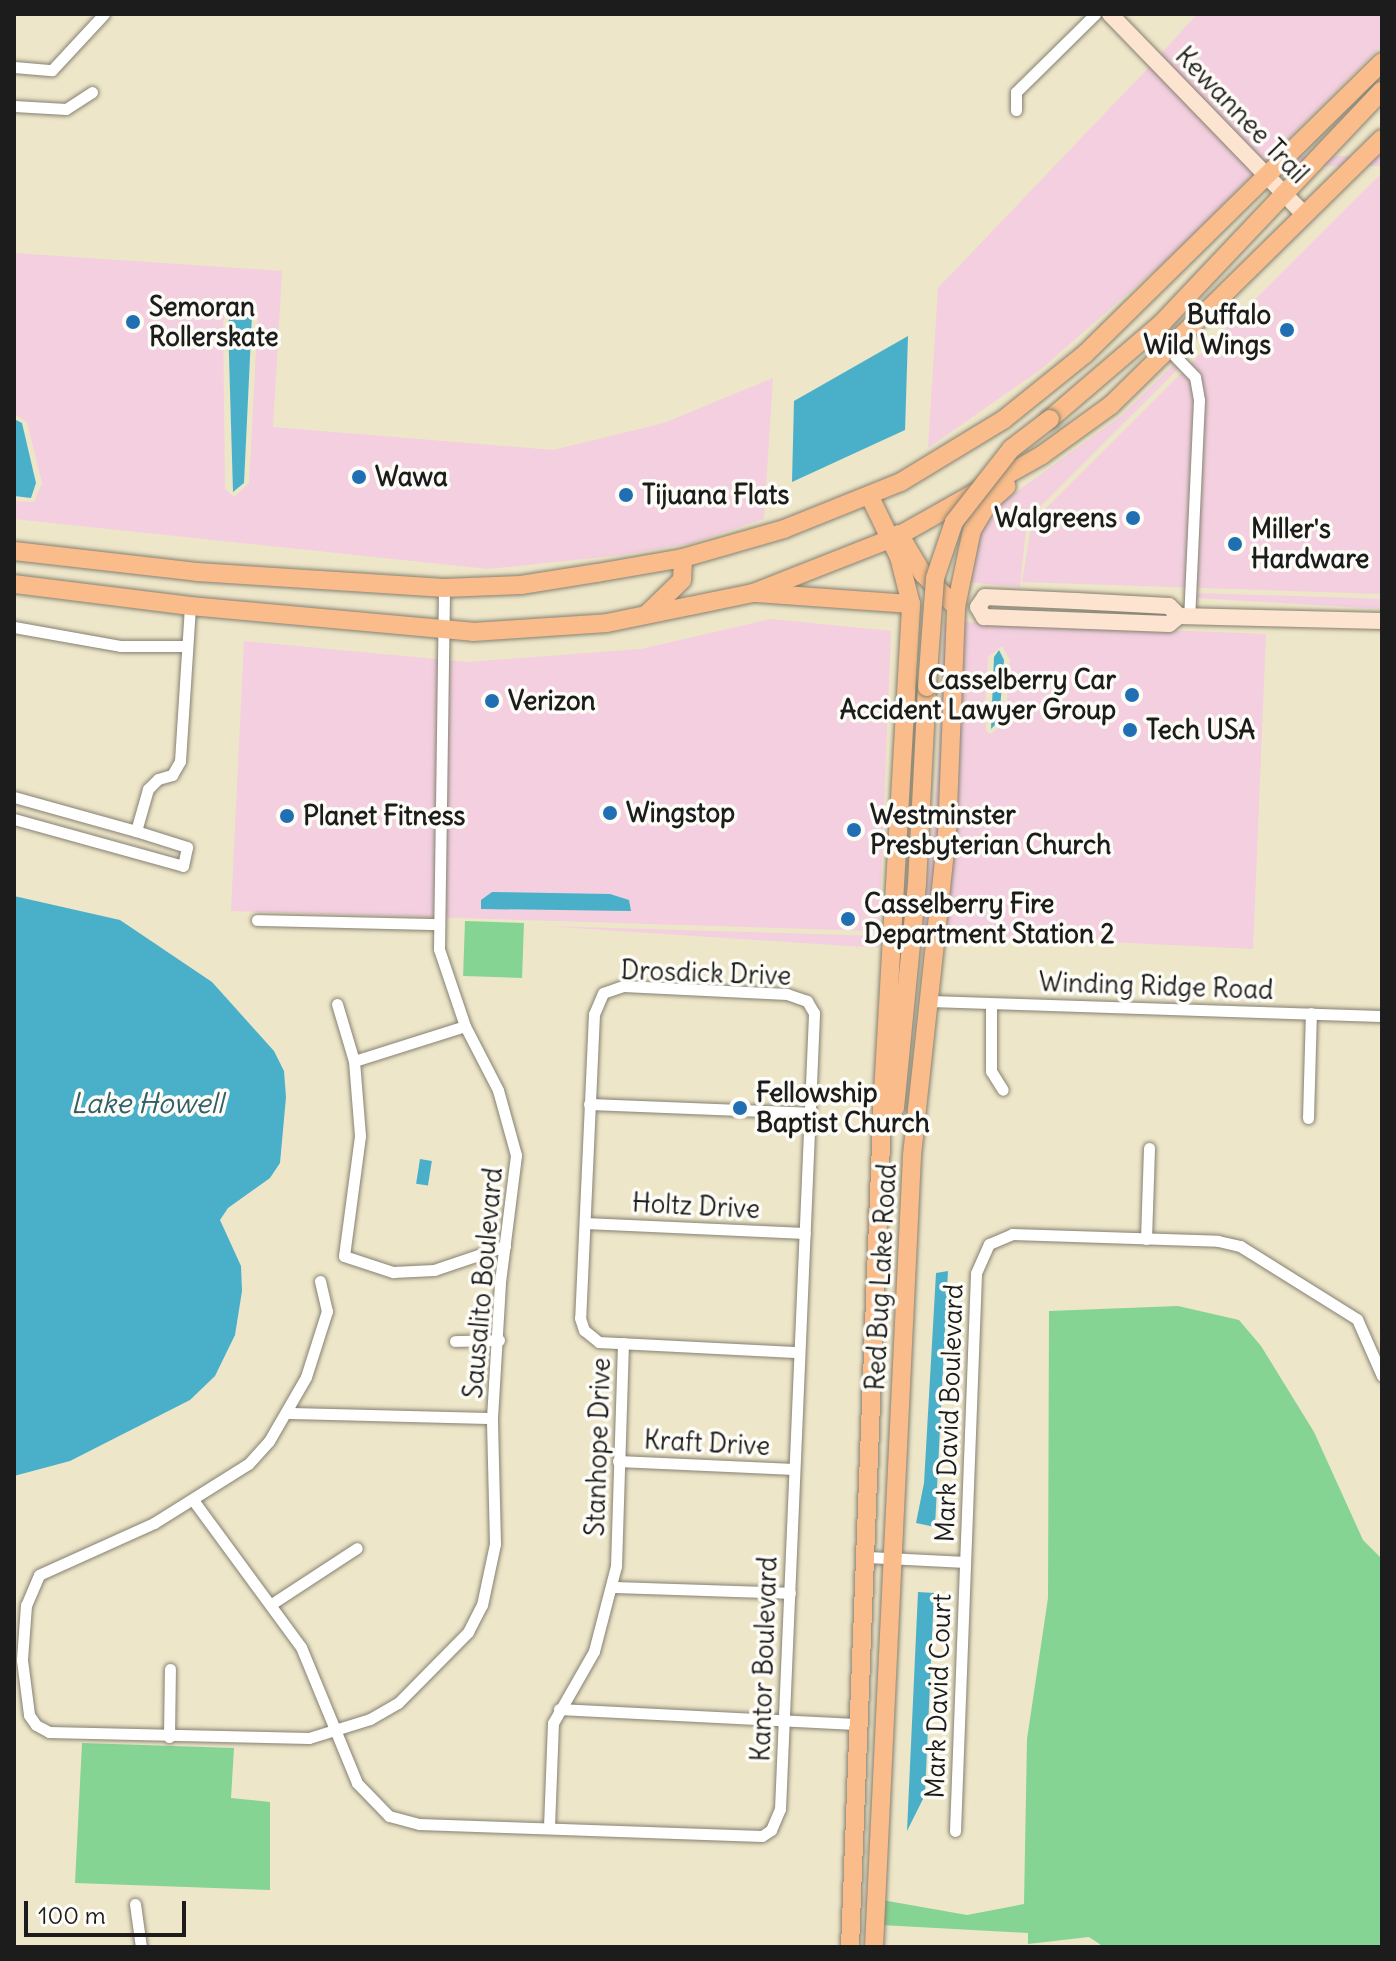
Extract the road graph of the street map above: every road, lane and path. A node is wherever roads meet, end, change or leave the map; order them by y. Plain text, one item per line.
1 (104, 14) edge
2 (1095, 14) edge
3 (1110, 14) edge
4 (1382, 62) edge
5 (14, 67) edge
6 (1382, 90) edge
7 (92, 92) dead end
8 (14, 106) edge
9 (1016, 110) dead end
10 (1382, 139) edge
11 (1269, 178) junction
12 (1286, 195) junction
13 (1305, 215) junction
14 (1169, 350) junction
15 (1042, 455) junction
16 (875, 494) junction
17 (895, 537) junction
18 (14, 551) edge
19 (683, 558) junction
20 (14, 584) edge
21 (444, 588) junction
22 (753, 593) junction
23 (911, 604) junction
24 (190, 606) junction
25 (956, 607) junction
26 (1184, 616) junction
27 (642, 617) junction
28 (1382, 621) edge
29 (14, 627) edge
30 (445, 630) junction
31 (186, 646) junction
32 (14, 797) edge
33 (14, 819) edge
34 (136, 831) junction
35 (257, 920) dead end
36 (436, 924) junction
37 (603, 993) joint
38 (807, 1001) joint
39 (928, 1001) junction
40 (337, 1004) dead end
41 (991, 1004) junction
42 (1311, 1013) junction
43 (1382, 1016) edge
44 (465, 1026) junction
45 (354, 1061) junction
46 (1003, 1090) dead end
47 (589, 1104) junction
48 (810, 1113) junction
49 (1308, 1118) dead end
50 (1149, 1148) dead end
51 (585, 1223) junction
52 (805, 1233) junction
53 (1146, 1239) junction
54 (505, 1246) junction
55 (320, 1281) dead end
56 (879, 1290) junction
57 (499, 1340) junction
58 (455, 1341) dead end
59 (623, 1343) junction
60 (799, 1352) junction
61 (1381, 1373) edge
62 (287, 1413) junction
63 (492, 1418) junction
64 (618, 1461) junction
65 (794, 1469) junction
66 (193, 1500) junction
67 (357, 1548) dead end
68 (868, 1557) junction
69 (893, 1558) junction
70 (965, 1562) junction
71 (612, 1587) junction
72 (790, 1593) junction
73 (273, 1603) junction
74 (170, 1669) dead end
75 (559, 1709) junction
76 (784, 1720) junction
77 (860, 1724) junction
78 (336, 1730) junction
79 (169, 1737) junction
80 (549, 1827) junction
81 (955, 1831) dead end
82 (877, 1871) junction
83 (135, 1904) dead end
84 (141, 1947) edge
85 (850, 1947) edge
86 (874, 1947) edge

1 - 5 street
2 - 9 street
3 - 11 street, Kewannee Trail
4 - 11 main road
6 - 12 main road
7 - 8 street
10 - 13 main road
11 - 12 street, Kewannee Trail
11 - 16 main road
12 - 13 street, Kewannee Trail
12 - 56 main road, bridge
13 - 14 main road
14 - 15 main road
14 - 26 street
15 - 17 main road
15 - 25 main road
16 - 17 main road, Red Bug Lake Road
16 - 19 main road
17 - 22 main road
17 - 23 main road, Red Bug Lake Road
17 - 25 main road, Red Bug Lake Road
18 - 21 main road
19 - 21 main road
19 - 27 main road
20 - 24 main road
21 - 30 street, Sausalito Boulevard
22 - 23 main road
22 - 27 main road
23 - 25 street
23 - 56 main road, Red Bug Lake Road
24 - 30 main road
24 - 31 street
25 - 26 street
25 - 39 main road, Red Bug Lake Road
26 - 28 street
27 - 30 main road
29 - 31 street
30 - 36 street, Sausalito Boulevard
31 - 34 street
32 - 34 street
33 - 34 street
35 - 36 street
36 - 44 street, Sausalito Boulevard
37 - 38 street, Drosdick Drive
37 - 47 street, Stanhope Drive
38 - 48 street, Kantor Boulevard
39 - 41 street, Winding Ridge Road
39 - 69 main road, Red Bug Lake Road
40 - 45 street
41 - 42 street, Winding Ridge Road
41 - 46 street
42 - 43 street, Winding Ridge Road
42 - 49 street
44 - 45 street
44 - 54 street, Sausalito Boulevard
45 - 54 street
47 - 48 street
47 - 51 street, Stanhope Drive
48 - 52 street, Kantor Boulevard
50 - 53 street
51 - 52 street, Holtz Drive
51 - 59 street, Stanhope Drive
52 - 60 street, Kantor Boulevard
53 - 61 street, Mark David Boulevard
53 - 70 street, Mark David Boulevard
54 - 57 street, Sausalito Boulevard
55 - 62 street
56 - 68 main road, Red Bug Lake Road
57 - 58 street
57 - 63 street, Sausalito Boulevard
59 - 60 street
59 - 64 street, Stanhope Drive
60 - 65 street, Kantor Boulevard
62 - 63 street
62 - 66 street
63 - 78 street, Sausalito Boulevard
64 - 65 street, Kraft Drive
64 - 71 street, Stanhope Drive
65 - 72 street, Kantor Boulevard
66 - 73 street, Kantor Boulevard
66 - 79 street, Sausalito Boulevard
67 - 73 street
68 - 69 street, Mark David Boulevard
68 - 77 main road, Red Bug Lake Road
69 - 70 street, Mark David Boulevard
69 - 82 main road, Red Bug Lake Road
70 - 81 street, Mark David Court
71 - 72 street
71 - 75 street, Stanhope Drive
72 - 76 street, Kantor Boulevard
73 - 78 street, Kantor Boulevard
74 - 79 street
75 - 76 street
75 - 80 street, Stanhope Drive
76 - 77 street
76 - 80 street, Kantor Boulevard
77 - 82 main road
77 - 85 main road, Red Bug Lake Road
78 - 79 street, Sausalito Boulevard
78 - 80 street, Kantor Boulevard
82 - 86 main road, Red Bug Lake Road
83 - 84 street

